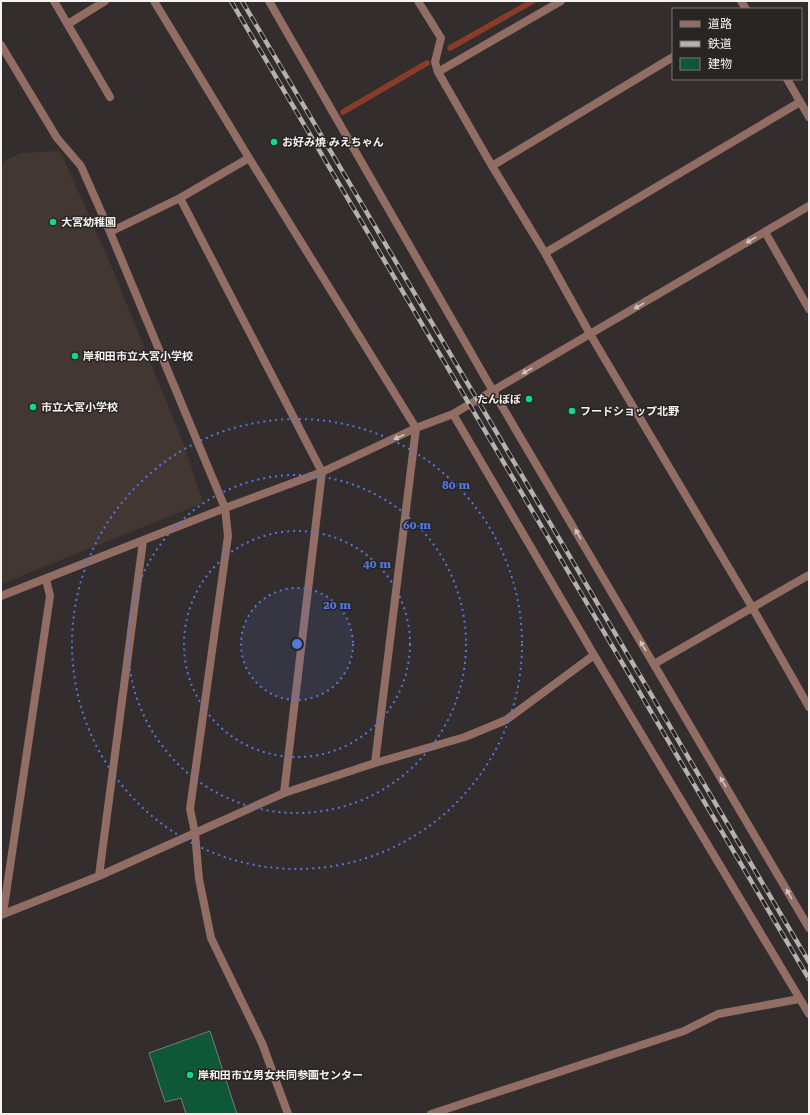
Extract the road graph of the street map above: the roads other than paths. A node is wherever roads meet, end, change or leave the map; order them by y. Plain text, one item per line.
1 (54, 1) edge
2 (105, 1) edge
3 (154, 1) edge
4 (269, 1) edge
5 (418, 1) edge
6 (561, 1) edge
7 (68, 24) junction
8 (1, 45) edge
9 (672, 58) edge
10 (438, 72) junction
11 (788, 80) edge
12 (110, 97) dead end
13 (800, 102) junction
14 (809, 117) edge
15 (249, 158) junction
16 (492, 166) junction
17 (180, 198) junction
18 (809, 206) edge
19 (110, 232) junction
20 (765, 232) junction
21 (545, 253) junction
22 (809, 309) edge
23 (590, 334) junction
24 (494, 391) junction
25 (453, 414) junction
26 (416, 428) junction
27 (322, 472) junction
28 (225, 508) junction
29 (143, 542) junction
30 (809, 575) edge
31 (46, 578) junction
32 (1, 596) edge
33 (752, 607) junction
34 (594, 655) junction
35 (654, 664) junction
36 (809, 707) edge
37 (375, 763) junction
38 (284, 793) junction
39 (195, 833) junction
40 (99, 876) junction
41 (2, 914) edge
42 (809, 928) edge
43 (800, 999) junction
44 (809, 1014) edge
45 (288, 1114) edge
46 (431, 1114) edge

1 - 7 street
2 - 7 street
3 - 15 street
4 - 24 street
5 - 10 street
6 - 10 street
7 - 12 street
8 - 19 street
9 - 16 street
10 - 16 street
11 - 13 street
13 - 14 street
13 - 21 street
15 - 17 street
15 - 26 street
16 - 21 street
17 - 19 street
17 - 27 street
18 - 20 street
19 - 28 street
20 - 22 street
20 -> 23 street
21 - 23 street
23 -> 24 street
23 - 33 street
24 - 25 street
35 -> 24 street
25 - 26 street
25 - 34 street
26 -> 27 street
26 - 37 street
27 - 28 street
27 - 38 street
28 - 29 street
28 - 39 street
29 - 31 street
29 - 40 street
30 - 33 street
31 - 32 street
31 - 41 street
33 - 35 street
33 - 36 street
34 - 37 street
34 - 43 street
42 -> 35 street
37 - 38 street
38 - 39 street
39 - 40 street
39 - 45 street
40 - 41 street
43 - 44 street
43 - 46 street

